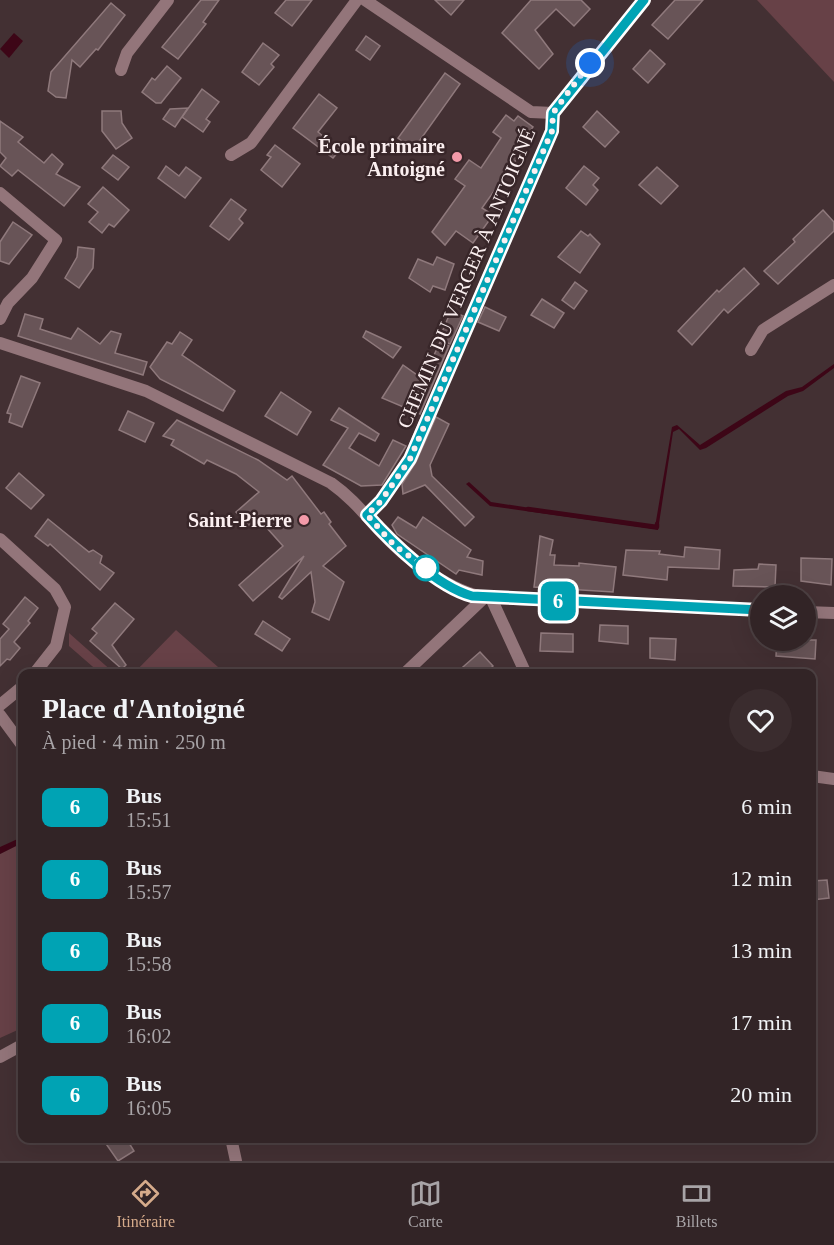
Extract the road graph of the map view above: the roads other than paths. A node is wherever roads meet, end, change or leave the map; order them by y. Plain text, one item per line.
1 (168, 0) edge
2 (357, 0) edge
3 (365, 0) edge
4 (644, 0) edge
5 (121, 70) dead end
6 (553, 113) junction
7 (231, 154) dead end
8 (0, 193) edge
9 (834, 285) edge
10 (0, 320) edge
11 (0, 343) edge
12 (751, 350) dead end
13 (367, 515) junction
14 (0, 539) edge
15 (488, 598) junction
16 (750, 610) edge
17 (816, 613) edge
18 (834, 614) edge
19 (38, 669) edge
20 (410, 669) edge
21 (524, 669) edge
22 (18, 690) edge
23 (0, 705) edge
24 (0, 716) edge
25 (18, 741) edge
26 (816, 777) edge
27 (834, 779) edge
28 (18, 1046) edge
29 (0, 1057) edge
30 (232, 1143) edge
31 (236, 1161) edge

1 - 5 street
2 - 7 street
3 - 6 street
4 - 6 street, CHEMIN DU VERGER À ANTOIGNÉ
6 - 13 street, CHEMIN DU VERGER À ANTOIGNÉ
8 - 10 street
9 - 12 street
11 - 13 street
13 - 15 street
14 - 19 street
15 - 16 street
15 - 20 street
15 - 21 street
17 - 18 street
22 - 23 street
24 - 25 street
26 - 27 street
28 - 29 street
30 - 31 street

